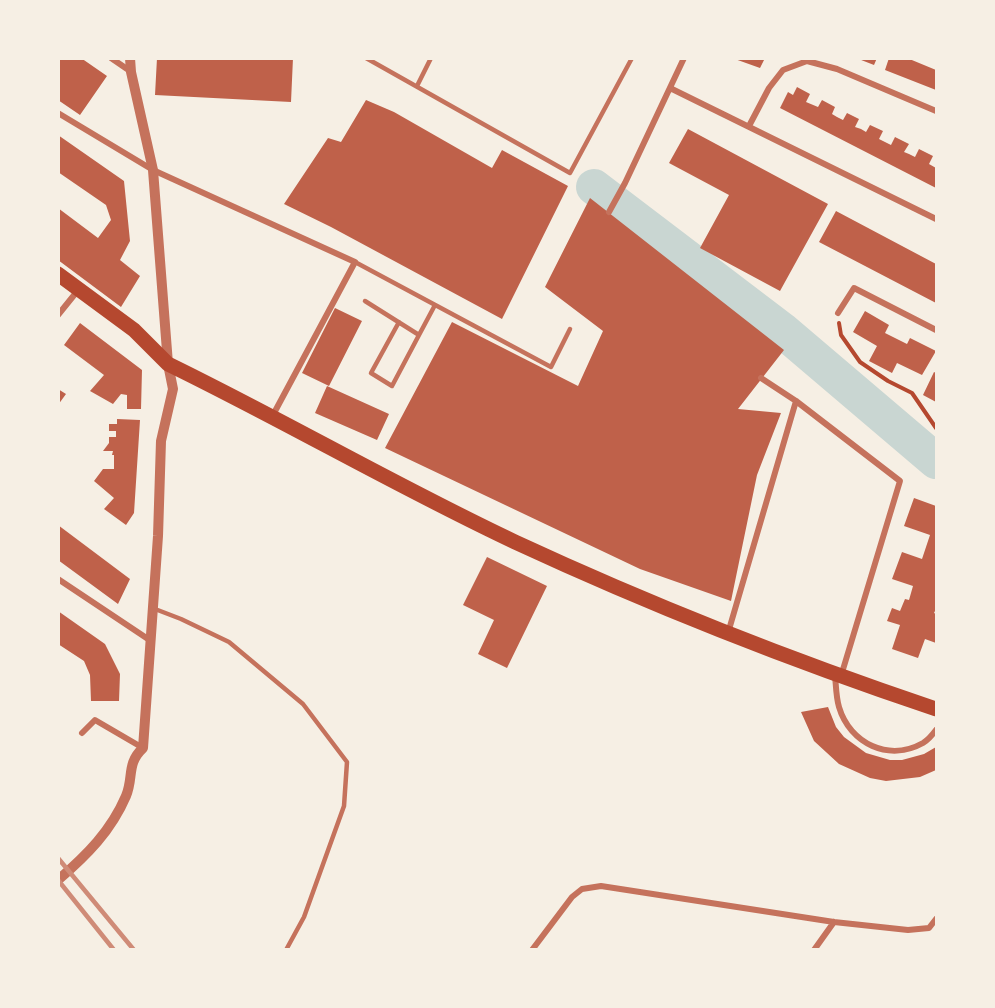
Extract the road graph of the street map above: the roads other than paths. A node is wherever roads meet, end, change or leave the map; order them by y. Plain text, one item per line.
1 (111, 58) edge
2 (130, 58) edge
3 (366, 58) edge
4 (431, 58) edge
5 (632, 58) edge
6 (684, 58) edge
7 (131, 72) junction
8 (417, 86) junction
9 (670, 88) junction
10 (936, 111) edge
11 (58, 113) edge
12 (749, 126) junction
13 (153, 170) junction
14 (609, 212) dead end
15 (936, 219) edge
16 (355, 262) junction
17 (58, 274) edge
18 (79, 288) junction
19 (365, 301) dead end
20 (435, 305) junction
21 (838, 313) road end
22 (58, 315) edge
23 (399, 322) junction
24 (570, 329) dead end
25 (936, 330) edge
26 (419, 334) junction
27 (168, 364) junction
28 (762, 378) dead end
29 (796, 401) junction
30 (272, 417) junction
31 (58, 579) edge
32 (152, 608) junction
33 (728, 635) junction
34 (152, 642) junction
35 (838, 676) junction
36 (936, 709) edge
37 (936, 730) edge
38 (82, 733) dead end
39 (143, 748) junction
40 (58, 880) edge
41 (936, 919) edge
42 (834, 922) junction
43 (286, 950) edge
44 (532, 950) edge
45 (814, 950) edge

1 - 7 street
2 - 7 street
3 - 8 lane
4 - 8 lane
5 - 8 lane
6 - 9 street
7 - 13 street
9 - 12 street
9 - 14 street
10 - 12 street
11 - 13 street
12 - 15 street
13 - 16 street
13 - 27 street
16 - 20 lane
16 - 30 street
17 - 18 main road
18 - 22 street
18 - 27 main road
19 - 23 lane
20 - 24 lane
20 - 26 lane
21 - 25 street
23 - 26 lane
23 - 26 lane
27 - 30 main road
27 - 32 street
28 - 29 street
29 - 33 street
29 - 35 street
30 - 33 main road
31 - 34 street
32 - 34 street
32 - 43 lane
33 - 35 main road
34 - 39 street
35 - 36 main road
35 - 37 street
38 - 39 street
39 - 40 street
41 - 42 street
42 - 44 street
42 - 45 street

